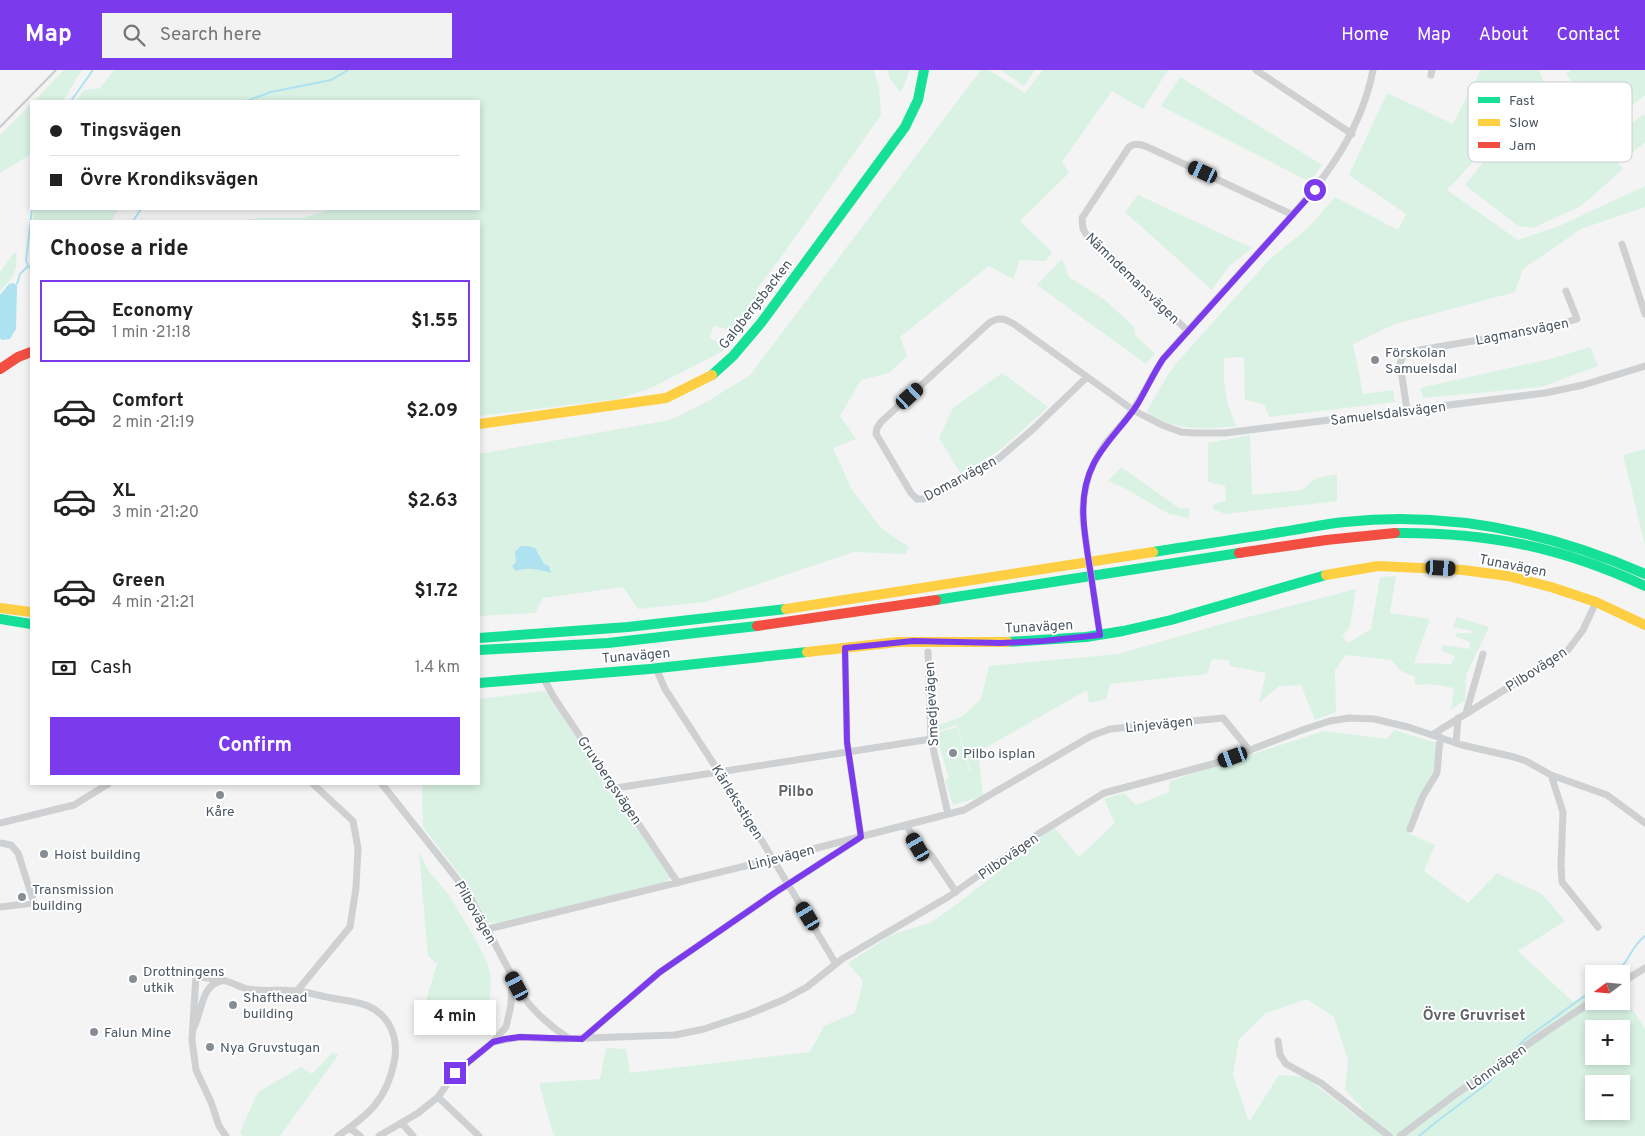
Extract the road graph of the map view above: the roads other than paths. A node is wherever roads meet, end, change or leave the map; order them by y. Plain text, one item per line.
1 (924, 70) edge
2 (1256, 70) edge
3 (1373, 70) edge
4 (1352, 134) junction
5 (1293, 215) junction
6 (1622, 244) dead end
7 (1566, 291) dead end
8 (1643, 301) edge
9 (1645, 314) edge
10 (1188, 330) junction
11 (30, 352) edge
12 (1645, 366) edge
13 (0, 369) edge
14 (1086, 377) junction
15 (1133, 410) junction
16 (1407, 410) junction
17 (480, 424) edge
18 (1645, 574) edge
19 (1645, 586) edge
20 (1596, 602) junction
21 (0, 608) edge
22 (30, 612) edge
23 (0, 619) edge
24 (30, 624) edge
25 (1645, 625) edge
26 (1100, 635) junction
27 (480, 638) edge
28 (845, 648) junction
29 (480, 650) edge
30 (928, 652) dead end
31 (1483, 654) dead end
32 (656, 668) junction
33 (543, 677) junction
34 (480, 683) edge
35 (1466, 713) junction
36 (1458, 718) junction
37 (1432, 735) junction
38 (1440, 737) junction
39 (931, 739) junction
40 (1456, 743) junction
41 (1250, 751) junction
42 (848, 752) junction
43 (719, 771) junction
44 (1551, 775) junction
45 (106, 785) edge
46 (315, 785) edge
47 (383, 785) edge
48 (616, 788) junction
49 (948, 814) junction
50 (0, 823) edge
51 (1645, 823) edge
52 (907, 826) junction
53 (1410, 829) dead end
54 (861, 837) junction
55 (0, 843) edge
56 (774, 860) junction
57 (678, 883) junction
58 (789, 885) junction
59 (956, 892) junction
60 (0, 907) edge
61 (1598, 927) dead end
62 (488, 929) junction
63 (836, 964) junction
64 (1645, 968) edge
65 (1630, 977) edge
66 (512, 978) junction
67 (226, 981) junction
68 (296, 991) junction
69 (1585, 1006) edge
70 (192, 1031) junction
71 (568, 1038) junction
72 (582, 1039) junction
73 (1278, 1041) dead end
74 (493, 1042) junction
75 (438, 1097) junction
76 (402, 1123) junction
77 (350, 1128) junction
78 (226, 1136) edge
79 (338, 1136) edge
80 (360, 1136) edge
81 (380, 1136) edge
82 (413, 1136) edge
83 (479, 1136) edge
84 (1389, 1136) edge
85 (1400, 1136) edge

1 - 17 main road, Galgbergsbacken
2 - 4 street
3 - 4 street
4 - 5 street
5 - 10 street
5 - 10 street, Nämndemansvägen
6 - 8 street
7 - 16 street, Lagmansvägen
8 - 9 street
10 - 15 street
11 - 13 main road
12 - 16 street, Samuelsdalsvägen
14 - 14 street, Domarvägen
14 - 15 street, Domarvägen
15 - 16 street, Samuelsdalsvägen
15 - 26 street, bridge
18 - 27 main road
19 - 29 main road
20 - 25 main road, Tunavägen
20 - 26 main road, Tunavägen
20 - 35 street, Pilbovägen
21 - 22 main road
23 - 24 main road
26 - 28 main road, Tunavägen
28 - 32 main road, Tunavägen
28 - 42 street
30 - 39 street, Smedjevägen
31 - 35 street
32 - 33 main road, Tunavägen
32 - 43 street, Kärleksstigen
33 - 34 main road, Tunavägen
33 - 48 street, Gruvbergsvägen
35 - 36 street, Pilbovägen
36 - 37 street, Pilbovägen
36 - 40 street
37 - 38 street
37 - 41 street, Pilbovägen
38 - 40 street
38 - 53 street
39 - 42 street
39 - 49 street, Smedjevägen
40 - 44 street
41 - 49 street, Linjevägen
41 - 59 street, Pilbovägen
42 - 43 street
42 - 54 street
43 - 48 street
43 - 56 street, Kärleksstigen
44 - 51 street
44 - 61 street
45 - 50 street
46 - 68 street
47 - 62 street, Pilbovägen
48 - 57 street, Gruvbergsvägen
49 - 52 street, Linjevägen
52 - 54 street, Linjevägen
52 - 59 street
54 - 56 street, Linjevägen
54 - 58 street
55 - 60 street
56 - 57 street, Linjevägen
56 - 58 street, Kärleksstigen
57 - 62 street, Linjevägen
58 - 63 street, Kärleksstigen
58 - 72 street
59 - 63 street, Pilbovägen
62 - 66 street, Pilbovägen
63 - 72 street, Pilbovägen
64 - 65 street
66 - 71 street, Pilbovägen
66 - 74 street
67 - 68 street
67 - 70 street
67 - 70 street
68 - 77 street
69 - 85 street, Lönnvägen
70 - 78 street
71 - 72 street, Pilbovägen
71 - 74 street, Pilbovägen
73 - 84 street
74 - 75 street
75 - 76 street
75 - 83 street
76 - 81 street
76 - 82 street
77 - 79 street
77 - 80 street

